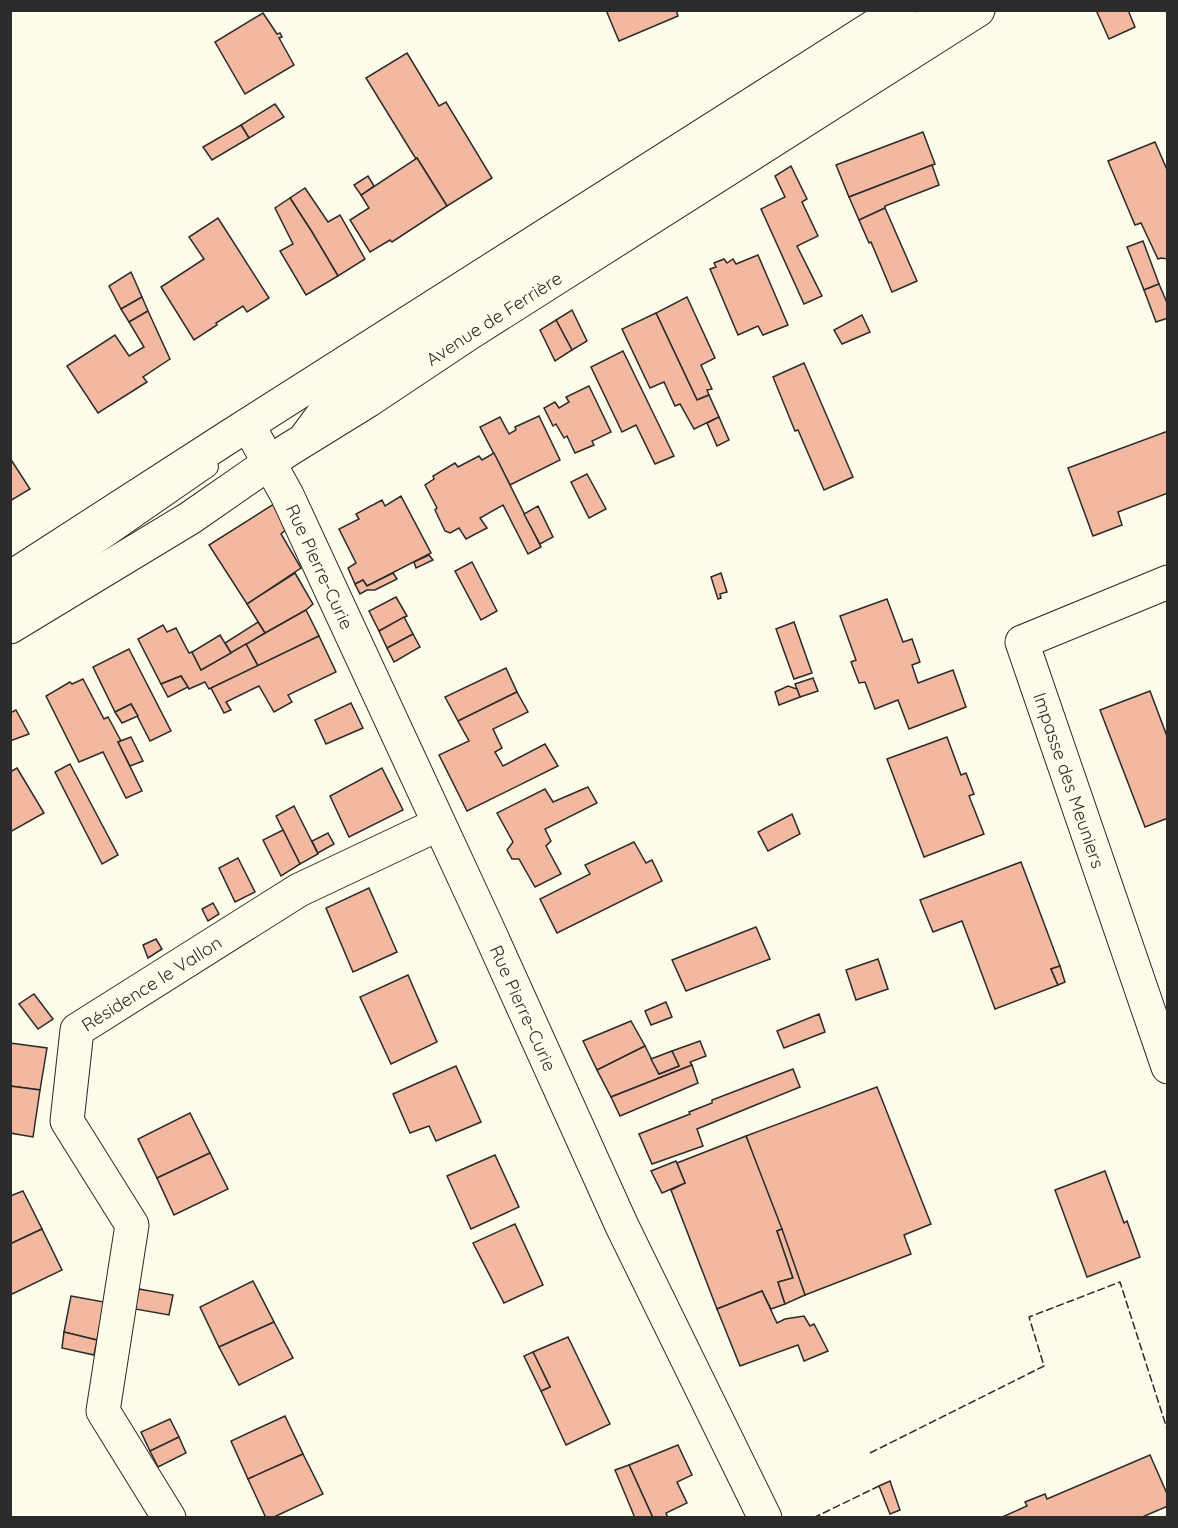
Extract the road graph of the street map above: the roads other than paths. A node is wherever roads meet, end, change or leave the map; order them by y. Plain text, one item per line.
1 (900, 10) edge
2 (937, 10) edge
3 (978, 10) edge
4 (239, 430) junction
5 (279, 457) junction
6 (10, 578) edge
7 (1167, 582) edge
8 (10, 600) edge
9 (10, 627) edge
10 (439, 824) junction
11 (1167, 1067) edge
12 (169, 1518) edge
13 (765, 1518) edge

1 - 4 street
2 - 5 lane
3 - 5 street, Avenue de Ferrière
4 - 5 street, Rue Pierre-Curie
4 - 6 street
4 - 8 lane
5 - 9 street, Avenue de Ferrière
5 - 10 street, Rue Pierre-Curie
7 - 11 street, Impasse des Meuniers
10 - 12 street, Résidence le Vallon
10 - 13 street, Rue Pierre-Curie

